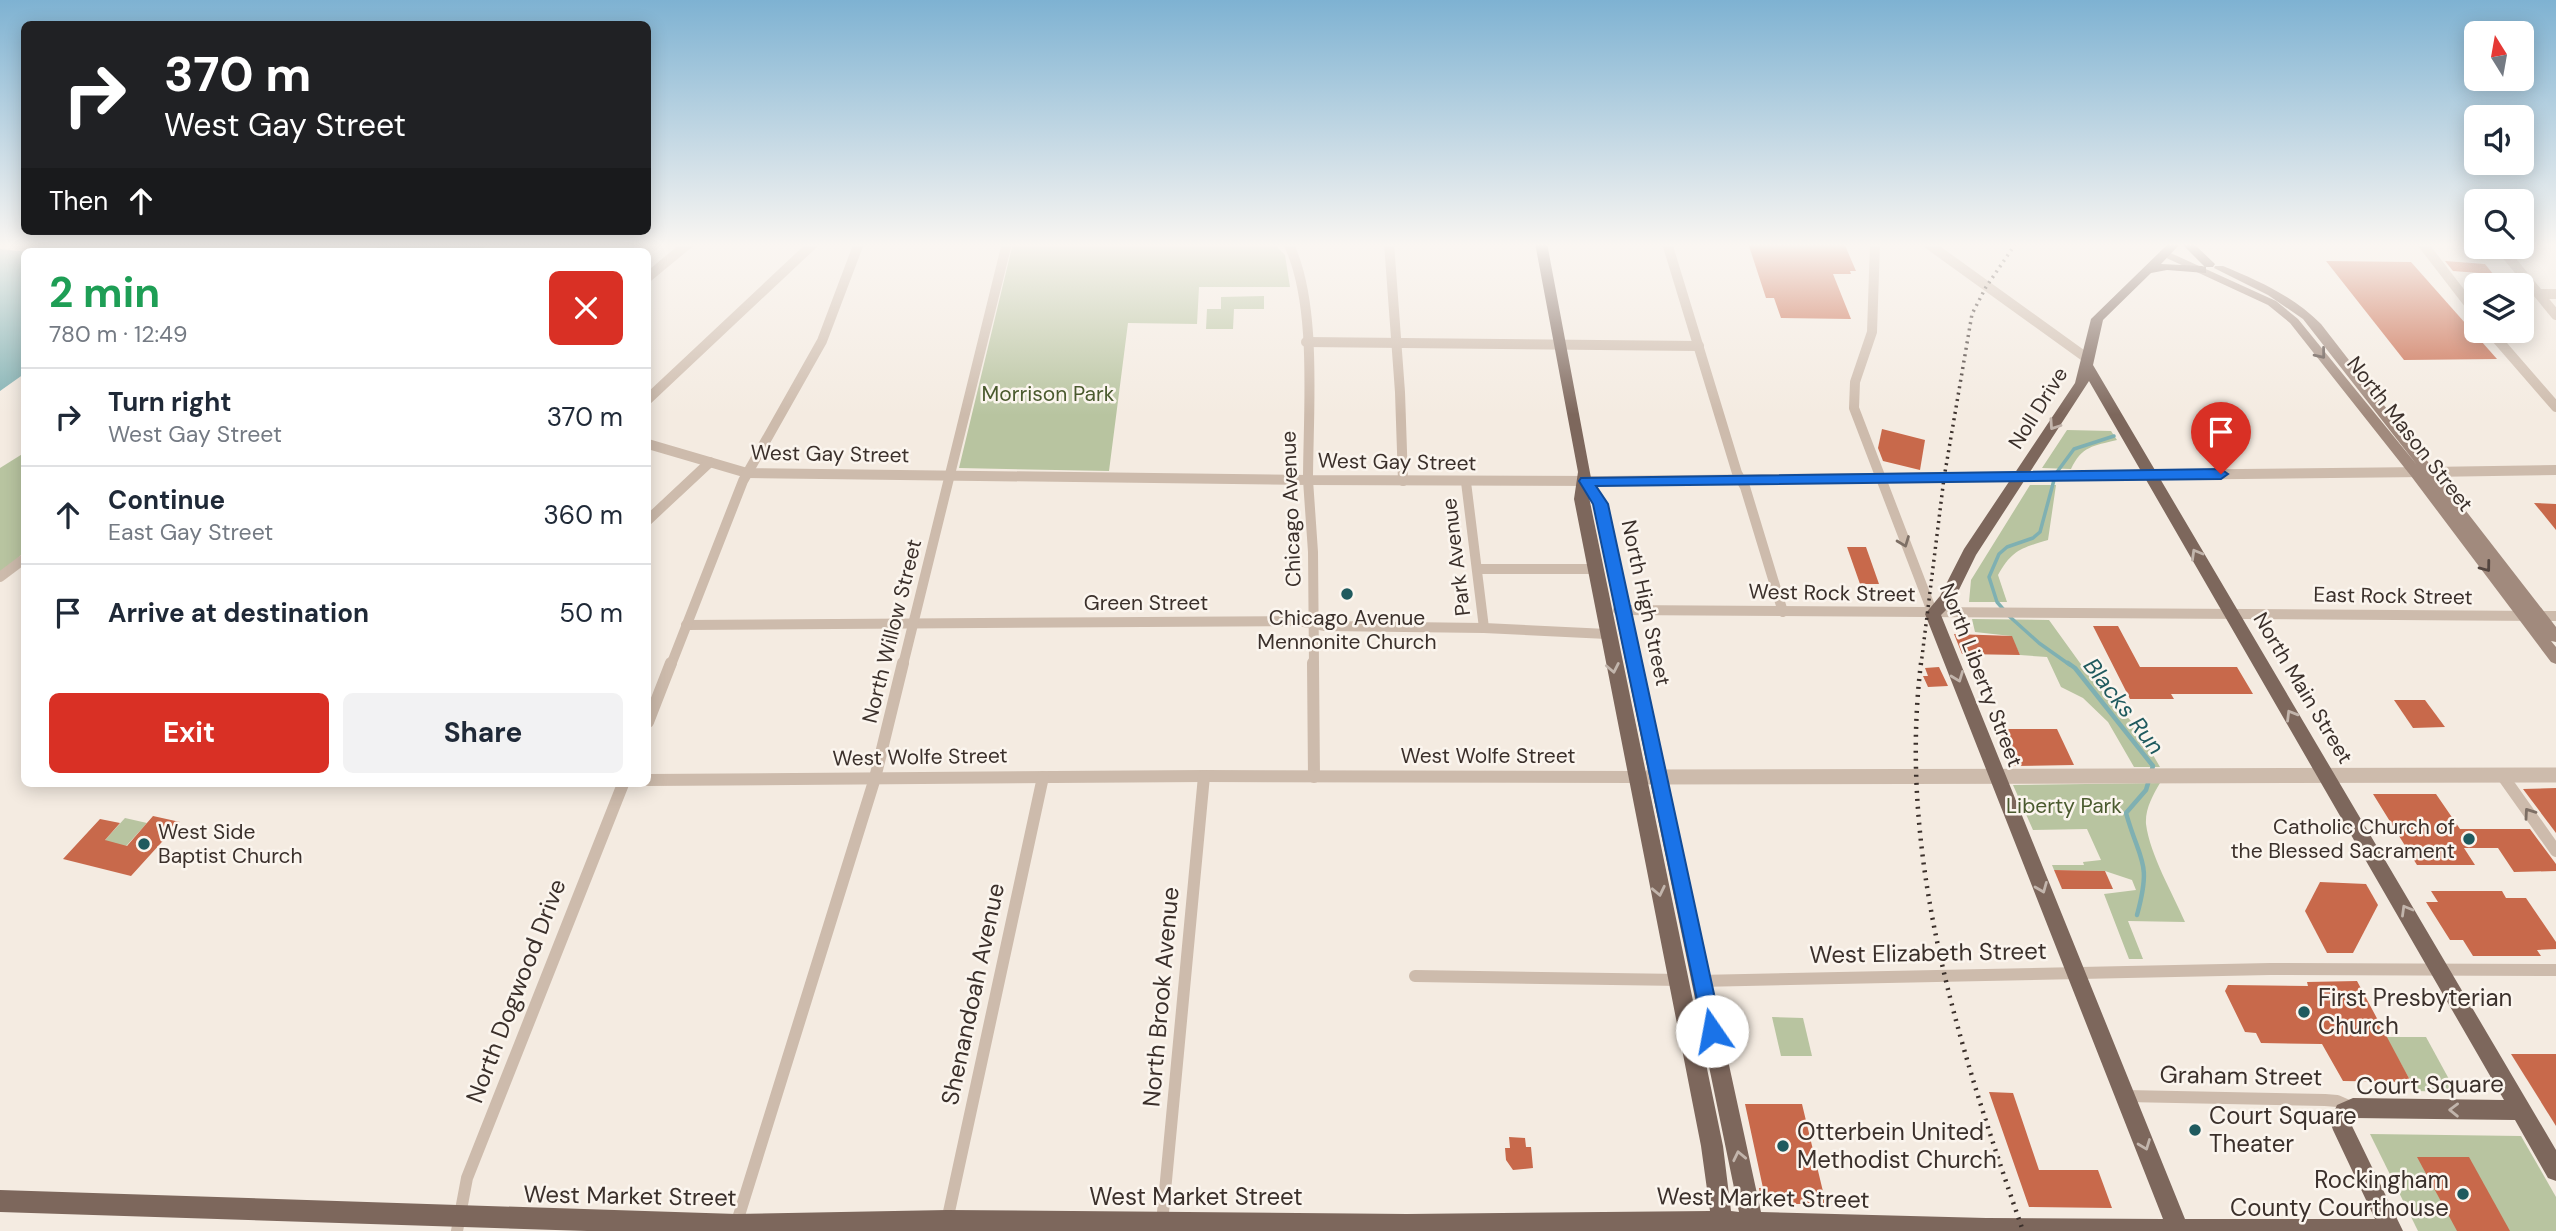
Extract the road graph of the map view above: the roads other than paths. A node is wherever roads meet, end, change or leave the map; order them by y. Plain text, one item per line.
1 (753, 300) edge
2 (837, 300) edge
3 (993, 300) edge
4 (1302, 300) edge
5 (1393, 300) edge
6 (1553, 300) edge
7 (1685, 300) edge
8 (1873, 300) edge
9 (2004, 300) edge
10 (2116, 300) edge
11 (2267, 300) edge
12 (2544, 300) edge
13 (2556, 315) edge
14 (1306, 342) junction
15 (1396, 343) junction
16 (2500, 343) edge
17 (1562, 345) junction
18 (1699, 346) junction
19 (2087, 363) junction
20 (651, 396) edge
21 (2556, 407) edge
22 (651, 444) edge
23 (710, 462) junction
24 (2556, 470) edge
25 (747, 473) junction
26 (2422, 473) junction
27 (2150, 474) junction
28 (950, 476) junction
29 (1879, 478) junction
30 (2019, 478) junction
31 (1308, 480) junction
32 (1739, 480) junction
33 (1403, 481) junction
34 (1586, 481) junction
35 (1466, 482) junction
36 (651, 517) edge
37 (21, 561) edge
38 (1478, 569) junction
39 (1594, 569) junction
40 (0, 578) edge
41 (1601, 610) junction
42 (1623, 610) junction
43 (1783, 612) junction
44 (2230, 613) junction
45 (1933, 614) junction
46 (2541, 617) junction
47 (2556, 617) edge
48 (2524, 618) junction
49 (915, 624) junction
50 (1314, 624) junction
51 (686, 625) junction
52 (1484, 628) junction
53 (1607, 634) junction
54 (2556, 637) edge
55 (2556, 658) edge
56 (651, 714) edge
57 (1996, 775) junction
58 (2502, 775) junction
59 (2556, 775) edge
60 (1205, 776) junction
61 (2328, 776) junction
62 (1043, 777) junction
63 (1314, 777) junction
64 (1635, 777) junction
65 (1658, 777) junction
66 (875, 778) junction
67 (651, 780) edge
68 (622, 787) edge
69 (2556, 851) edge
70 (2441, 969) junction
71 (2556, 970) edge
72 (2077, 973) junction
73 (1415, 976) dead end
74 (1677, 981) junction
75 (1701, 981) junction
76 (2126, 1097) junction
77 (2353, 1108) junction
78 (2522, 1110) junction
79 (2556, 1170) edge
80 (0, 1201) edge
81 (947, 1222) junction
82 (1162, 1223) junction
83 (458, 1224) edge
84 (1723, 1226) edge
85 (1121, 1227) edge
86 (1442, 1227) edge
87 (1754, 1227) edge
88 (734, 1228) edge
89 (2179, 1231) edge
90 (2392, 1231) edge

1 - 20 street
2 - 25 street
3 - 28 street, North Willow Street
4 - 14 street, Chicago Avenue
5 - 15 street
6 - 17 main road
7 - 18 street
8 - 29 street, North Liberty Street
9 - 19 street
10 - 19 main road
11 - 26 main road, North Mason Street
12 - 13 street
14 - 15 street
14 - 31 street, Chicago Avenue
15 - 17 street
15 - 33 street
16 - 21 street
17 - 18 street
17 - 34 main road
18 - 32 street
19 - 27 main road, North Main Street
19 -> 30 main road, Noll Drive
22 - 23 street, West Gay Street
23 - 25 street, West Gay Street
23 - 36 street
24 - 26 street
25 - 28 street, West Gay Street
25 - 51 street
26 - 27 street, West Gay Street
26 - 46 main road, North Mason Street
26 -> 48 main road, North Mason Street
27 - 30 street, West Gay Street
44 -> 27 main road, North Main Street
28 - 31 street, West Gay Street
28 - 49 street, North Willow Street
29 - 30 street, West Gay Street
29 - 32 street, West Gay Street
29 -> 45 street, North Liberty Street
30 - 45 main road, Noll Drive
31 - 33 street, West Gay Street
31 - 50 street, Chicago Avenue
32 - 34 street, West Gay Street
32 - 43 street
33 - 35 street, West Gay Street
34 - 35 street, West Gay Street
34 - 39 main road, North High Street
34 - 42 main road, North High Street
35 - 38 street, Park Avenue
37 - 40 street
38 - 39 street
38 - 52 street, Park Avenue
39 - 41 main road, North High Street
41 - 42 street, West Rock Street
41 - 53 main road, North High Street
42 - 43 street, West Rock Street
42 - 65 main road, North High Street
43 - 45 street, West Rock Street
44 - 45 street, West Rock Street
44 - 48 street, East Rock Street
61 -> 44 main road, North Main Street
45 -> 57 main road, North Liberty Street
46 - 47 street, East Rock Street
46 - 48 street, East Rock Street
46 - 54 main road, North Mason Street
48 - 55 main road, North Mason Street
49 - 50 street, Green Street
49 - 51 street, Green Street
49 - 66 street, North Willow Street
50 - 52 street, Green Street
50 - 63 street, Chicago Avenue
51 - 56 street
52 - 53 street, Green Street
53 -> 64 main road, North High Street
57 - 61 street, West Wolfe Street
57 - 65 street, West Wolfe Street
57 -> 72 main road, North Liberty Street
58 - 59 street, West Wolfe Street
58 - 61 street, West Wolfe Street
69 -> 58 street
60 - 62 street, West Wolfe Street
60 - 63 street, West Wolfe Street
60 - 82 street, North Brook Avenue
70 -> 61 main road, North Main Street
62 - 66 street, West Wolfe Street
62 - 81 street, Shenandoah Avenue
63 - 64 street, West Wolfe Street
64 - 65 street, West Wolfe Street
64 -> 74 main road, North High Street
65 - 75 main road, North High Street
66 - 67 street, West Wolfe Street
66 - 88 street, North Willow Street
68 - 83 street, North Dogwood Drive
70 - 71 street, West Elizabeth Street
70 - 72 street, West Elizabeth Street
70 - 78 main road, North Main Street
72 - 75 street, West Elizabeth Street
72 - 76 main road, North Liberty Street
73 - 74 street, West Elizabeth Street
74 - 75 street, West Elizabeth Street
74 - 84 main road, North High Street
87 -> 75 main road, North High Street
76 - 77 street, Graham Street
76 -> 89 main road, North Liberty Street
78 -> 77 main road, Court Square
77 - 90 main road, Court Square
78 - 79 main road, North Main Street
80 - 83 main road, West Market Street
81 - 85 main road, West Market Street
81 - 88 main road, West Market Street
82 - 85 main road, West Market Street
82 - 86 main road, West Market Street
83 - 88 main road, West Market Street
84 - 86 main road, West Market Street
84 - 87 main road, West Market Street
87 - 89 main road, West Market Street
89 - 90 main road, West Market Street

